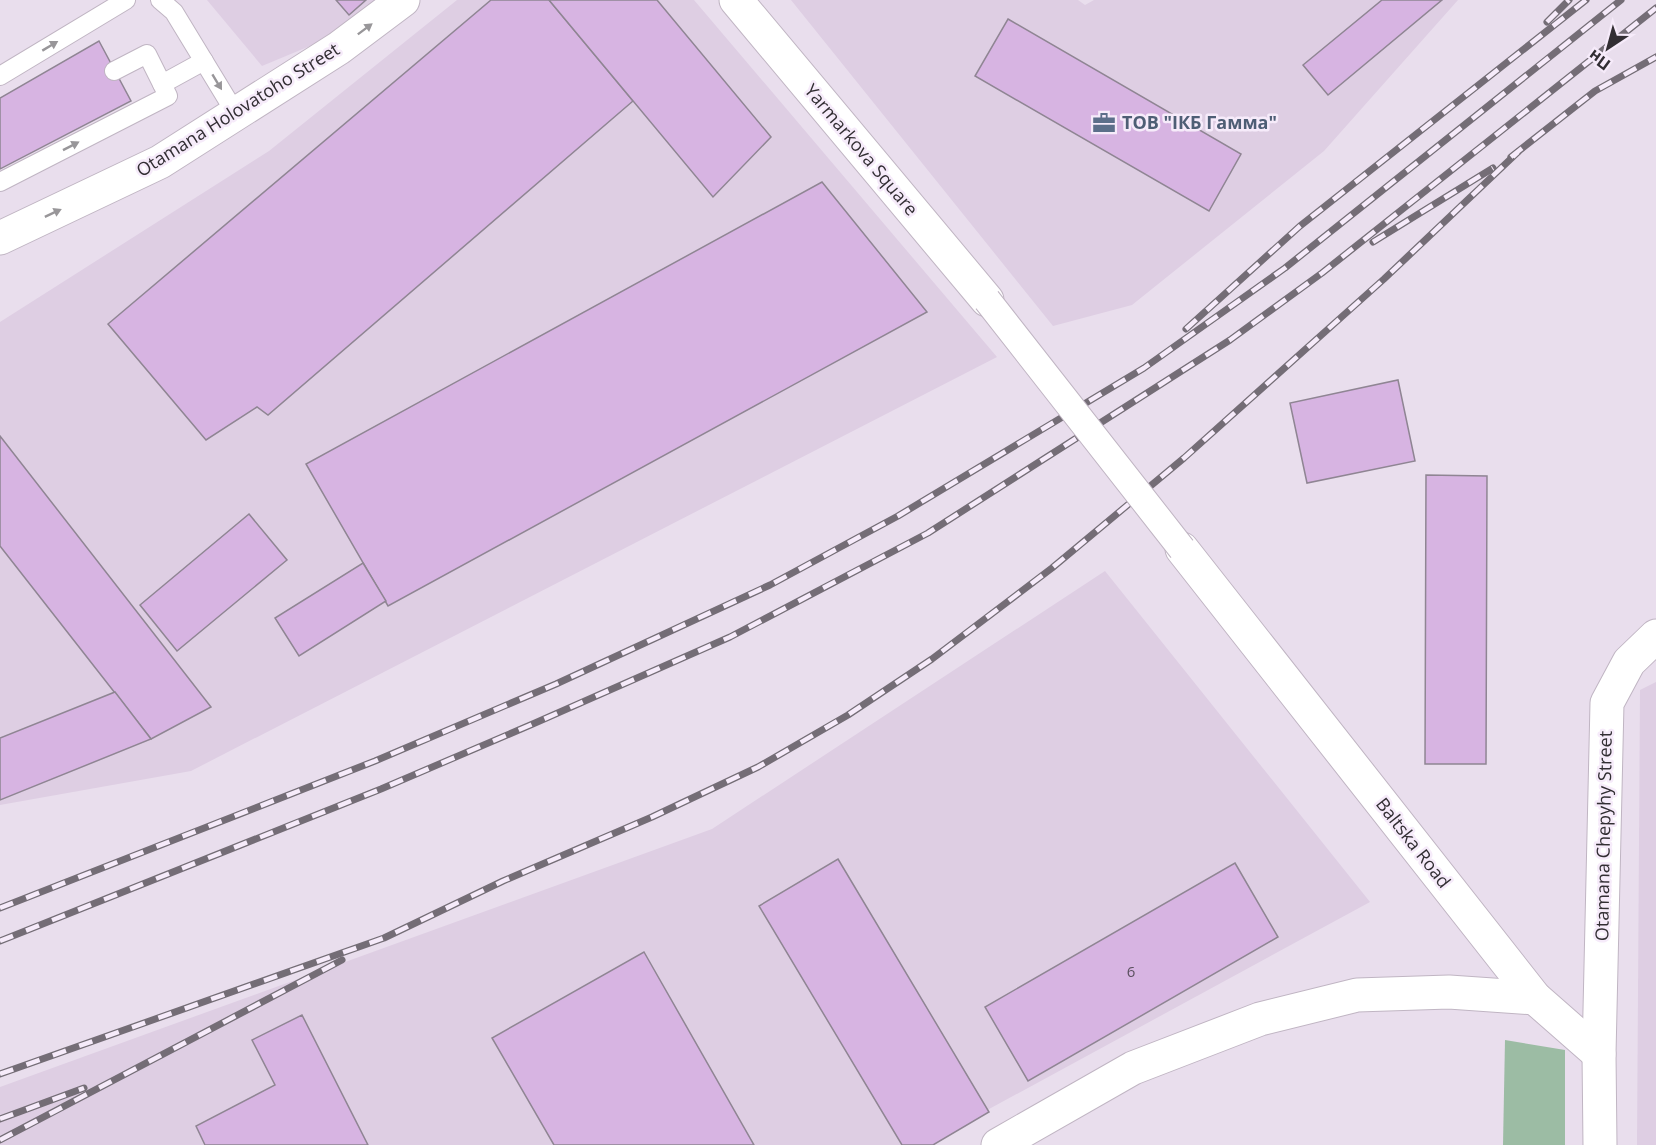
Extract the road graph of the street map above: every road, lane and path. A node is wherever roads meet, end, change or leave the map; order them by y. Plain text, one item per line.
1 (126, 0) edge
2 (160, 0) edge
3 (403, 0) edge
4 (735, 0) edge
5 (204, 61) junction
6 (114, 71) dead end
7 (0, 76) edge
8 (162, 84) junction
9 (236, 114) junction
10 (0, 182) edge
11 (0, 238) edge
12 (987, 300) joint
13 (1182, 549) joint
14 (1656, 636) edge
15 (1535, 998) junction
16 (1599, 1054) junction
17 (998, 1145) edge
18 (1600, 1145) edge

7 -> 1 lane
2 - 5 lane
9 -> 3 street, Otamana Holovatoho Street
4 - 12 street, Yarmarkova Square
5 - 8 lane
5 -> 9 lane
6 - 8 lane
10 -> 8 lane
11 -> 9 street, Otamana Holovatoho Street
12 - 13 street, bridge
13 - 15 street, Baltska Road
14 - 16 street, Otamana Chepyhy Street
15 - 16 street, Baltska Road
15 - 17 street
16 - 18 street

